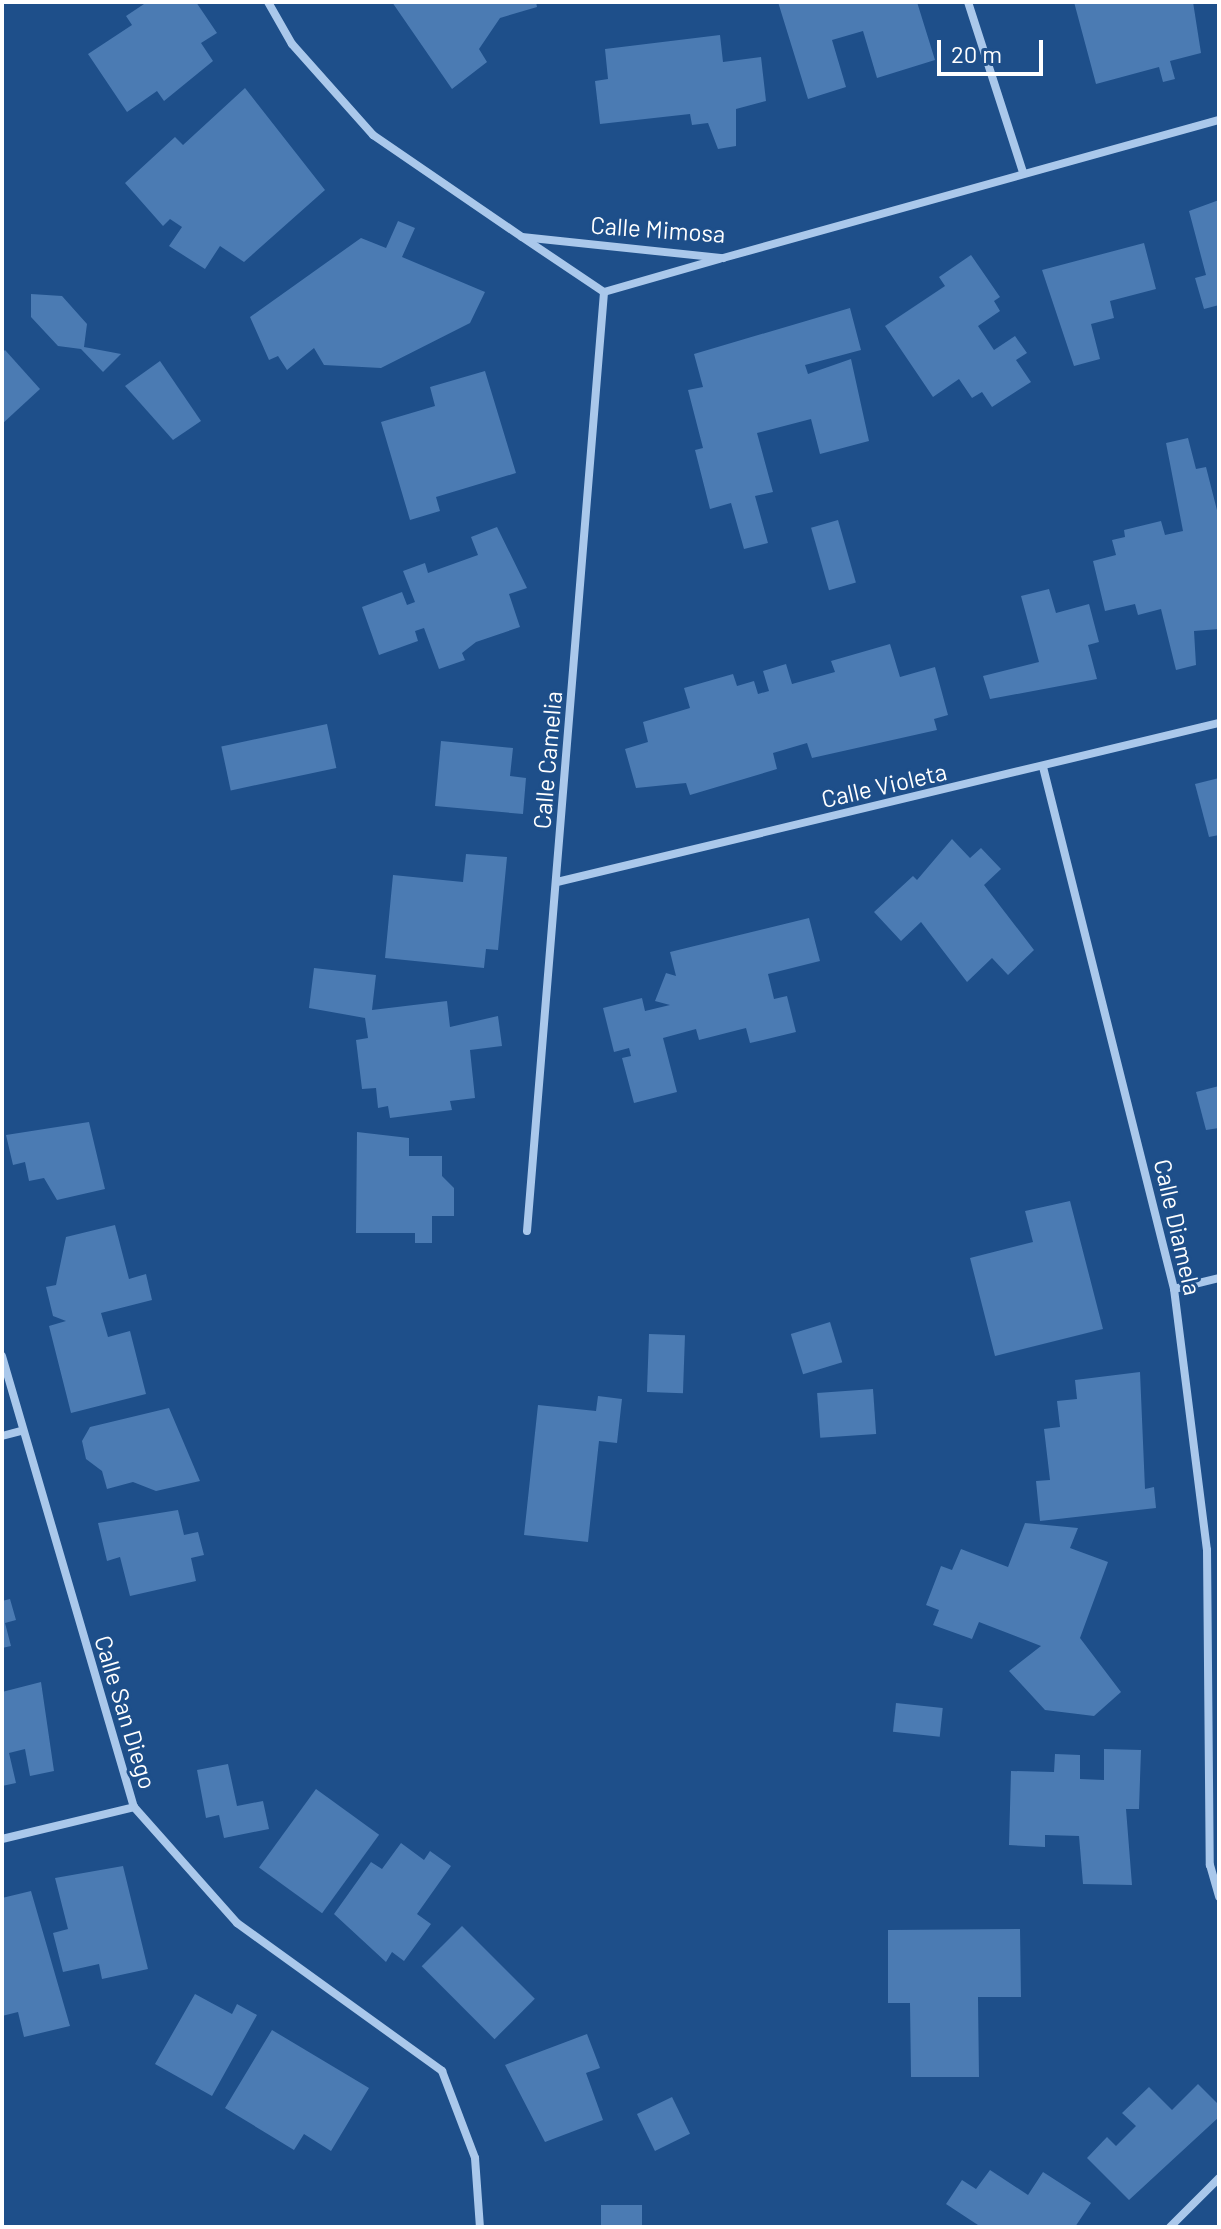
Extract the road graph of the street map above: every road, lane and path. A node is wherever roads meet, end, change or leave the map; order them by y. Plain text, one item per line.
1 (268, 2) edge
2 (968, 2) edge
3 (1219, 120) edge
4 (1023, 172) junction
5 (522, 237) junction
6 (723, 258) junction
7 (604, 292) junction
8 (1219, 723) edge
9 (1043, 767) junction
10 (557, 882) junction
11 (527, 1231) dead end
12 (1219, 1278) edge
13 (1174, 1289) junction
14 (2, 1356) edge
15 (21, 1431) junction
16 (2, 1436) edge
17 (134, 1807) junction
18 (2, 1839) edge
19 (1219, 1897) edge
20 (1219, 2178) edge
21 (480, 2227) edge
22 (1170, 2227) edge

1 - 5 street, Calle Mimosa
2 - 4 street
3 - 4 street, Calle Mimosa
4 - 6 street, Calle Mimosa
5 - 6 street, Calle Mimosa
5 - 7 street
6 - 7 street
7 - 10 street, Calle Camelia
8 - 9 street, Calle Violeta
9 - 10 street, Calle Violeta
9 - 13 street, Calle Diamela
10 - 11 street, Calle Camelia
12 - 13 street
13 - 19 street, Calle Diamela
14 - 15 street, Calle San Diego
15 - 16 street
15 - 17 street, Calle San Diego
17 - 18 street
17 - 21 street, Calle San Diego
20 - 22 street

